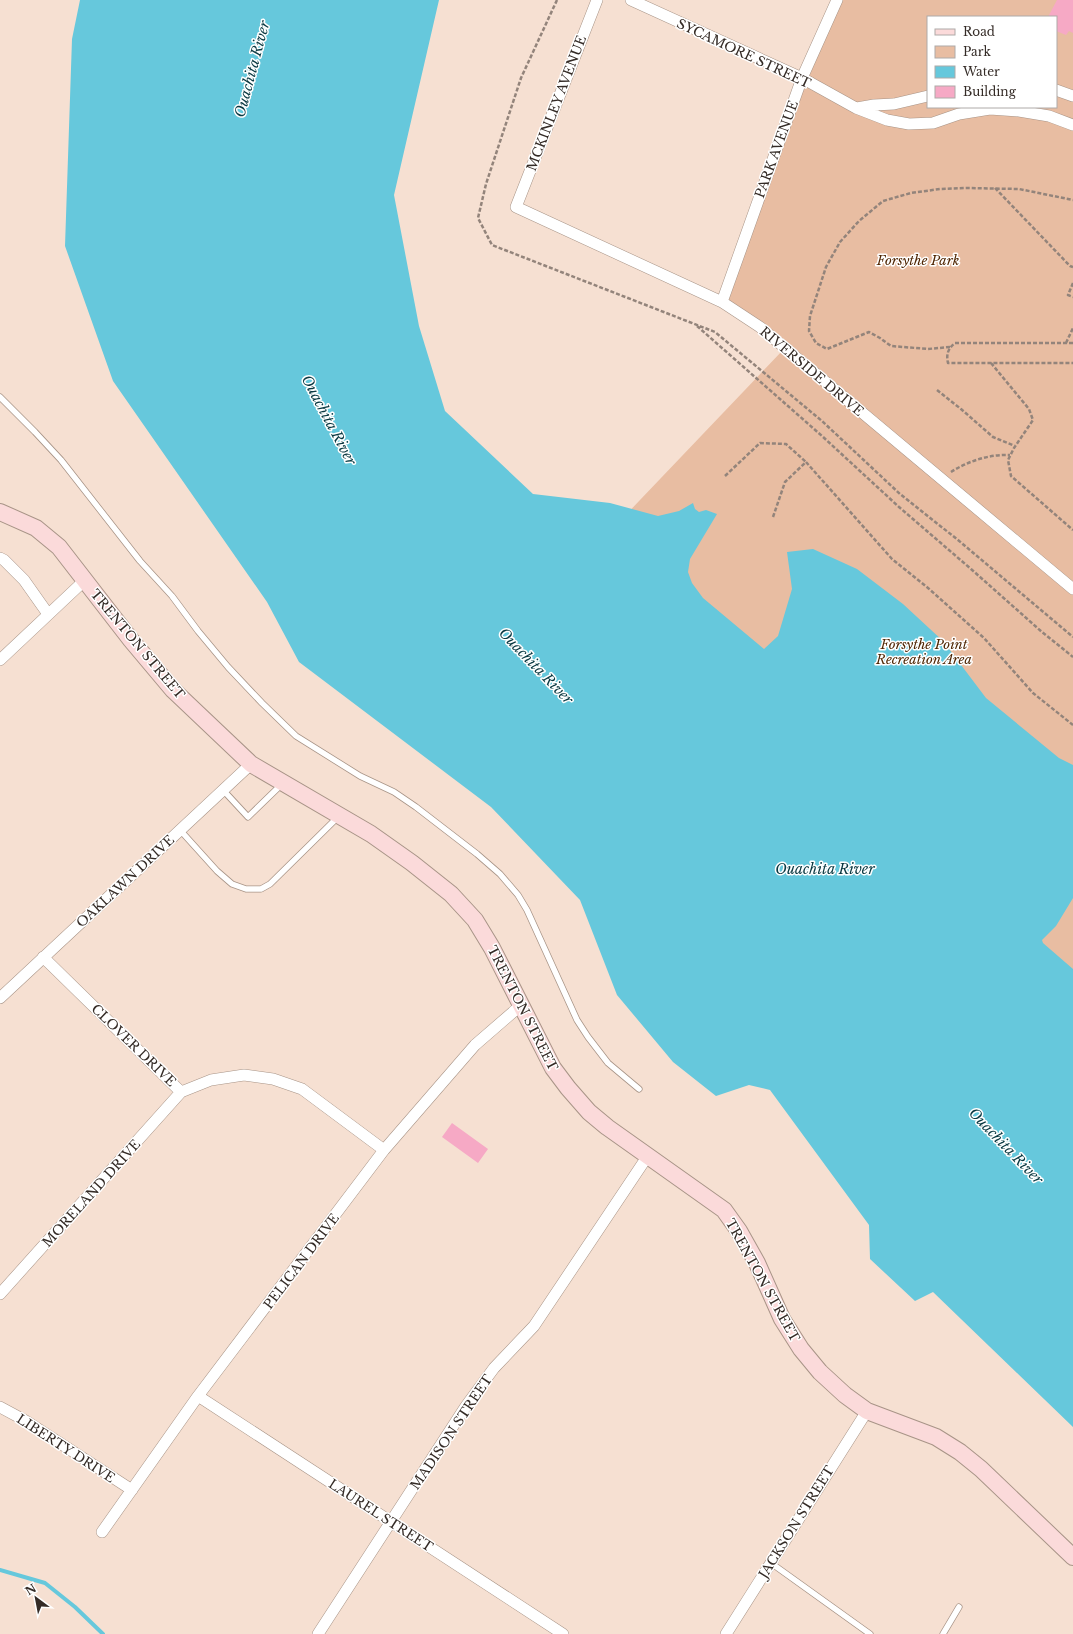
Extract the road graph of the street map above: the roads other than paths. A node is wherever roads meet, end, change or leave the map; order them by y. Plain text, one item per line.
1 (596, 0) edge
2 (631, 0) edge
3 (837, 0) edge
4 (802, 78) junction
5 (1057, 90) edge
6 (927, 96) edge
7 (1073, 96) edge
8 (856, 108) junction
9 (1034, 110) edge
10 (1073, 126) edge
11 (516, 207) joint
12 (722, 302) junction
13 (0, 397) edge
14 (4, 513) edge
15 (0, 558) edge
16 (85, 580) junction
17 (1073, 589) edge
18 (48, 614) junction
19 (0, 660) edge
20 (250, 764) junction
21 (284, 783) junction
22 (223, 790) junction
23 (340, 816) junction
24 (180, 830) junction
25 (43, 958) junction
26 (0, 998) edge
27 (520, 1006) junction
28 (639, 1089) dead end
29 (181, 1092) junction
30 (384, 1150) junction
31 (647, 1157) junction
32 (0, 1294) edge
33 (198, 1396) junction
34 (0, 1407) edge
35 (867, 1411) junction
36 (132, 1490) junction
37 (392, 1522) junction
38 (102, 1532) dead end
39 (1073, 1557) edge
40 (771, 1563) junction
41 (959, 1607) dead end
42 (318, 1634) edge
43 (563, 1634) edge
44 (726, 1634) edge
45 (870, 1634) edge
46 (942, 1634) edge

1 - 11 street, MCKINLEY AVENUE
2 - 4 street, SYCAMORE STREET
3 - 4 street, PARK AVENUE
4 - 8 street, SYCAMORE STREET
4 - 12 street, PARK AVENUE
5 - 7 street
6 - 8 street
8 - 9 street, SYCAMORE STREET
9 - 10 street, SYCAMORE STREET
11 - 12 street, RIVERSIDE DRIVE
12 - 17 street, RIVERSIDE DRIVE
13 - 28 lane
14 - 16 street, TRENTON STREET
15 - 18 street
16 - 18 street
16 - 20 street, TRENTON STREET
18 - 19 street
20 - 21 street, TRENTON STREET
20 - 22 street, OAKLAWN DRIVE
21 - 22 lane
21 - 23 street, TRENTON STREET
22 - 24 street, OAKLAWN DRIVE
23 - 24 lane
23 - 27 street, TRENTON STREET
24 - 25 street, OAKLAWN DRIVE
25 - 26 street, OAKLAWN DRIVE
25 - 29 street, CLOVER DRIVE
27 - 30 street, PELICAN DRIVE
27 - 31 street, TRENTON STREET
29 - 30 street, CLOVER DRIVE
29 - 32 street, MORELAND DRIVE
30 - 33 street, PELICAN DRIVE
31 - 35 street, TRENTON STREET
31 - 37 street, MADISON STREET
33 - 36 street, PELICAN DRIVE
33 - 37 street, LAUREL STREET
34 - 36 street, LIBERTY DRIVE
35 - 39 street, TRENTON STREET
35 - 40 street, JACKSON STREET
36 - 38 street, PELICAN DRIVE
37 - 42 street, MADISON STREET
37 - 43 street, LAUREL STREET
40 - 44 street, JACKSON STREET
40 - 45 lane
41 - 46 lane

